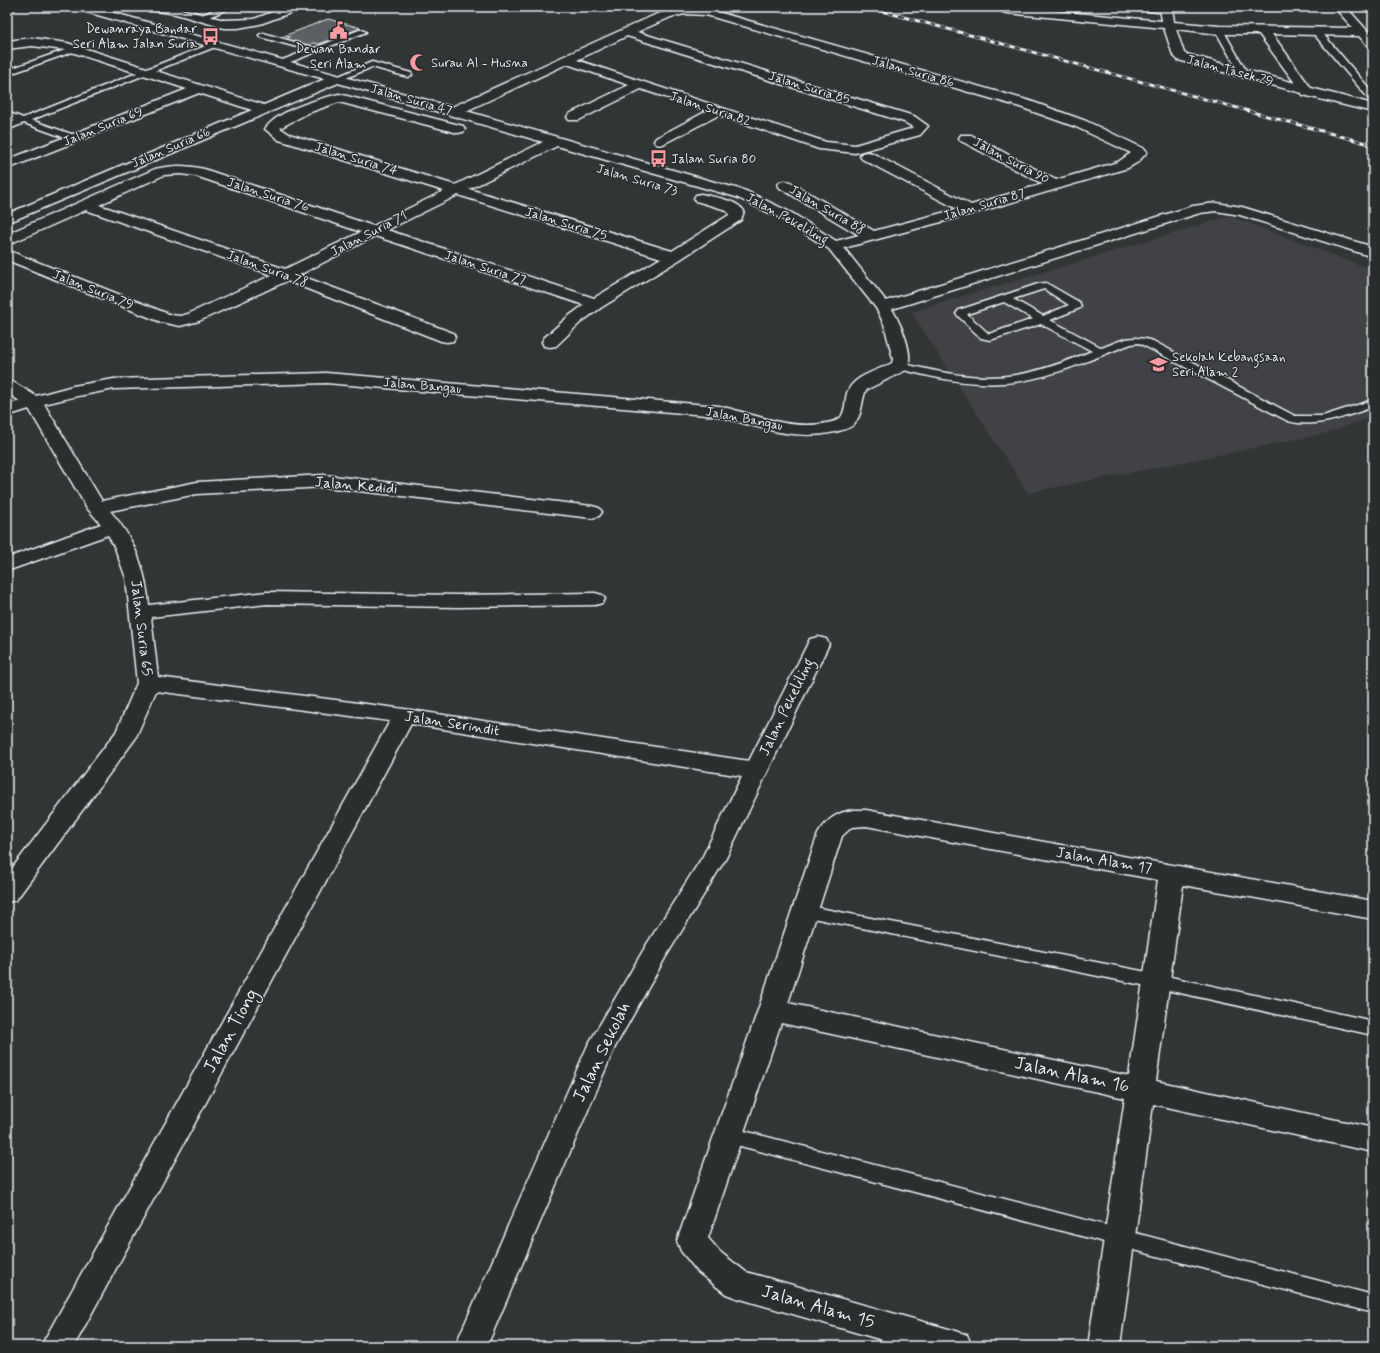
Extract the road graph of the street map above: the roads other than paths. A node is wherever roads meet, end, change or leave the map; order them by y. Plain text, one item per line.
1 (11, 7) edge
2 (80, 7) edge
3 (152, 7) edge
4 (229, 7) edge
5 (297, 7) edge
6 (1132, 7) edge
7 (1340, 7) edge
8 (7, 8) edge
9 (1166, 9) edge
10 (1007, 10) dead end
11 (201, 17) junction
12 (1169, 26) junction
13 (1219, 30) junction
14 (1263, 31) junction
15 (362, 32) dead end
16 (626, 32) junction
17 (1316, 32) junction
18 (1362, 32) junction
19 (263, 35) dead end
20 (8, 44) edge
21 (1373, 44) edge
22 (216, 45) junction
23 (74, 50) junction
24 (316, 50) junction
25 (566, 60) junction
26 (283, 63) junction
27 (7, 73) edge
28 (146, 73) junction
29 (1244, 74) junction
30 (408, 75) dead end
31 (336, 79) junction
32 (639, 85) junction
33 (198, 90) junction
34 (1308, 92) junction
35 (1373, 98) edge
36 (1373, 108) edge
37 (263, 109) junction
38 (717, 111) junction
39 (453, 112) junction
40 (7, 115) edge
41 (574, 117) dead end
42 (23, 120) junction
43 (7, 127) edge
44 (467, 132) dead end
45 (74, 138) junction
46 (966, 138) dead end
47 (661, 141) dead end
48 (520, 147) dead end
49 (553, 148) junction
50 (536, 151) junction
51 (860, 152) junction
52 (1133, 159) joint
53 (7, 165) edge
54 (785, 185) dead end
55 (1055, 185) junction
56 (457, 190) junction
57 (741, 194) joint
58 (689, 195) dead end
59 (86, 205) junction
60 (970, 210) junction
61 (7, 219) edge
62 (375, 230) junction
63 (870, 236) junction
64 (7, 240) edge
65 (834, 246) junction
66 (1373, 252) edge
67 (7, 255) edge
68 (674, 257) junction
69 (286, 276) junction
70 (1004, 298) junction
71 (596, 304) junction
72 (883, 307) junction
73 (1042, 320) junction
74 (180, 322) joint
75 (447, 337) dead end
76 (550, 342) dead end
77 (1100, 351) junction
78 (900, 366) junction
79 (7, 386) edge
80 (33, 401) junction
81 (1373, 403) edge
82 (7, 411) edge
83 (97, 508) junction
84 (592, 512) dead end
85 (114, 526) junction
86 (7, 564) edge
87 (595, 599) dead end
88 (140, 612) junction
89 (818, 644) dead end
90 (148, 683) junction
91 (404, 716) junction
92 (756, 770) junction
93 (1172, 873) junction
94 (7, 893) edge
95 (1373, 910) edge
96 (804, 911) junction
97 (1157, 981) junction
98 (772, 1010) junction
99 (1373, 1028) edge
100 (1141, 1090) junction
101 (729, 1135) junction
102 (1373, 1140) edge
103 (1120, 1239) junction
104 (1373, 1304) edge
105 (57, 1346) edge
106 (471, 1346) edge
107 (956, 1346) edge
108 (1104, 1346) edge

1 - 8 street
2 - 22 street, Jalan Suria 47
3 - 11 street
4 - 11 lane
5 - 11 street
6 - 9 lane
7 - 18 street
9 - 12 street, Jalan Tasek 29
10 - 12 street
12 - 13 street
12 - 29 street, Jalan Tasek 29
13 - 14 street
13 - 29 lane
14 - 17 street
14 - 34 street
15 - 24 lane
16 - 25 street
16 - 51 street, Jalan Suria 85
16 - 52 street, Jalan Suria 86
17 - 18 street
17 - 35 lane
18 - 21 street
19 - 24 lane
20 - 23 street
22 - 26 street, Jalan Suria 47
22 - 28 lane
23 - 27 lane
23 - 28 street
24 - 26 lane
25 - 32 street, Jalan Suria 82
25 - 39 street
26 - 31 street, Jalan Suria 47
28 - 33 street
28 - 42 lane
29 - 34 street, Jalan Tasek 29
30 - 31 lane
31 - 37 street, Jalan Suria 66
31 - 39 street, Jalan Suria 47
32 - 38 street, Jalan Suria 82
32 - 41 street
33 - 37 street
33 - 45 street, Jalan Suria 69
34 - 36 street, Jalan Tasek 29
37 - 61 street, Jalan Suria 66
38 - 47 street
38 - 51 street, Jalan Suria 82
39 - 49 street, Jalan Suria 47
40 - 42 lane
42 - 43 lane
42 - 45 lane
44 - 56 street, Jalan Suria 74
45 - 53 street, Jalan Suria 69
46 - 55 street, Jalan Suria 90
48 - 50 street
49 - 50 street, Jalan Suria 71
49 - 57 street, Jalan Suria 47
50 - 56 street, Jalan Suria 71
51 - 60 street
52 - 55 street, Jalan Suria 87
54 - 63 street, Jalan Suria 88
55 - 60 street, Jalan Suria 87
56 - 62 street, Jalan Suria 71
56 - 68 street, Jalan Suria 75
57 - 65 street, Jalan Pekeliling
58 - 68 street, Jalan Suria 73
59 - 62 street, Jalan Suria 76
59 - 64 street, Jalan Suria 76
59 - 69 street, Jalan Suria 78
60 - 63 street, Jalan Suria 87
62 - 69 street, Jalan Suria 71
62 - 71 street, Jalan Suria 77
63 - 65 street, Jalan Suria 87
65 - 72 street, Jalan Pekeliling
66 - 72 street
67 - 74 street, Jalan Suria 79
68 - 71 street
69 - 74 street, Jalan Suria 71
69 - 75 street, Jalan Suria 78
70 - 73 lane
70 - 73 lane
70 - 73 lane
71 - 76 street
72 - 78 street, Jalan Pekeliling
73 - 77 lane
77 - 78 lane
77 - 81 lane
78 - 80 street, Jalan Bangau
79 - 80 street, Jalan Suria 65
80 - 82 street, Jalan Bangau
80 - 83 street, Jalan Suria 65
83 - 84 street, Jalan Kedidi
83 - 85 street, Jalan Suria 65
85 - 86 street
85 - 88 street, Jalan Suria 65
87 - 88 street
88 - 90 street, Jalan Suria 65
89 - 92 street, Jalan Pekeliling
90 - 91 street, Jalan Serindit
90 - 94 street, Jalan Suria 65
91 - 92 street, Jalan Serindit
91 - 105 street, Jalan Tiong
92 - 106 street, Jalan Sekolah
93 - 95 street, Jalan Alam 17
93 - 96 street, Jalan Alam 17
93 - 97 street
96 - 97 lane
96 - 98 street
97 - 99 lane
97 - 100 street
98 - 100 street, Jalan Alam 16
98 - 101 street
100 - 102 street, Jalan Alam 16
100 - 103 street
101 - 103 lane
101 - 107 street, Jalan Alam 15
103 - 104 lane
103 - 108 street

